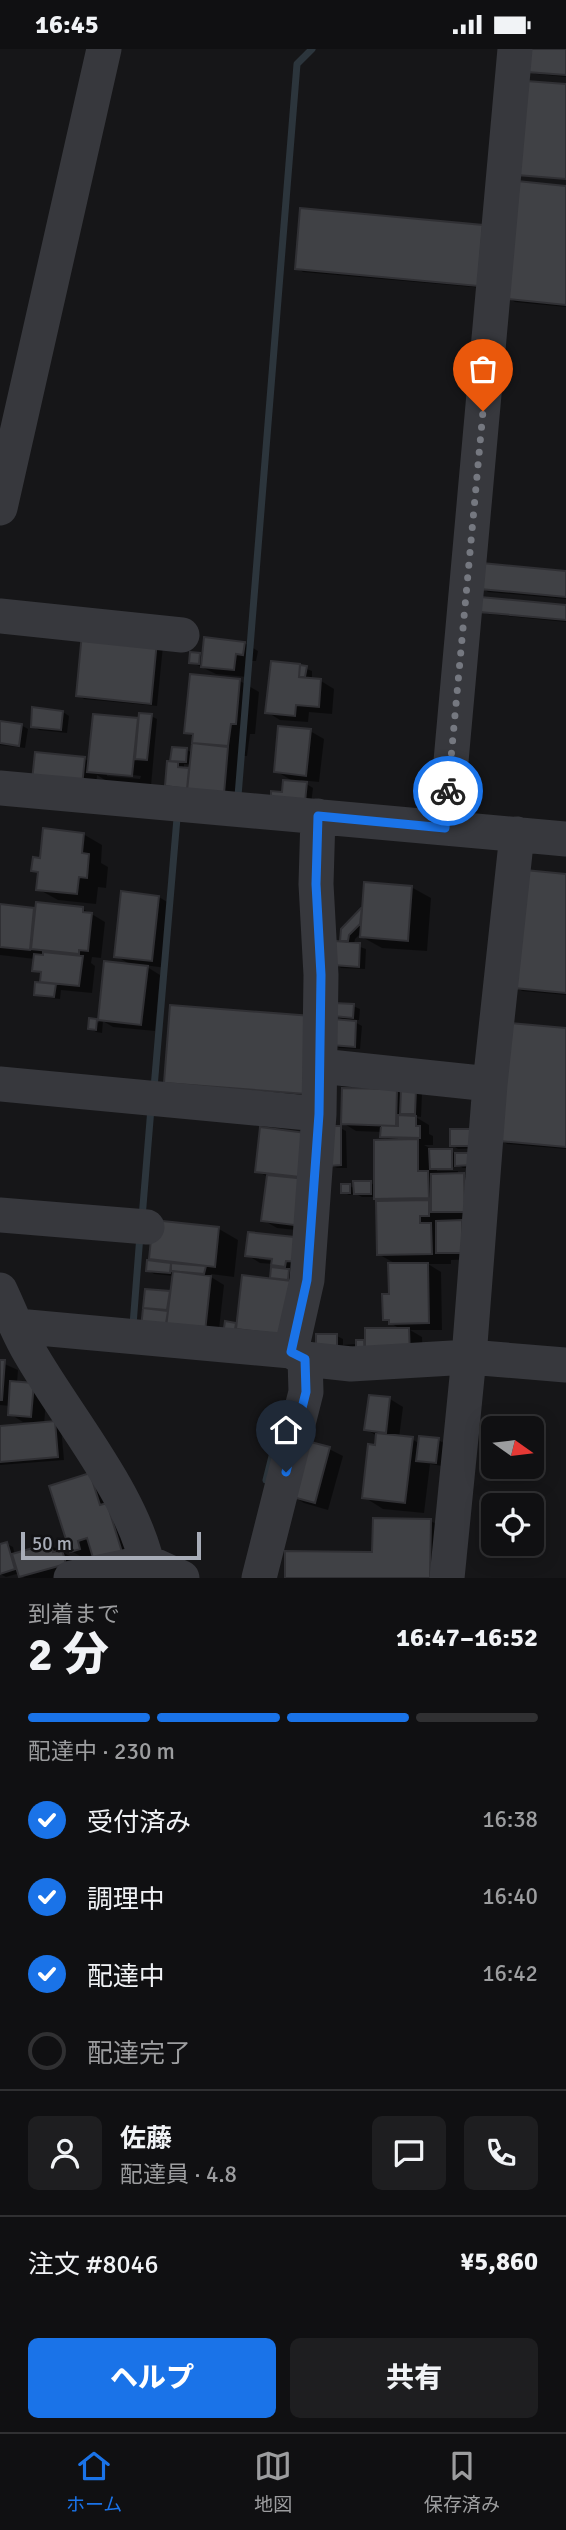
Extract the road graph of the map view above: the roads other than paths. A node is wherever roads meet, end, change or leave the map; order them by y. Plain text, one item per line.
1 (104, 49) edge
2 (515, 49) edge
3 (0, 508) edge
4 (0, 616) edge
5 (182, 635) dead end
6 (0, 788) edge
7 (318, 816) junction
8 (445, 828) junction
9 (517, 834) junction
10 (566, 839) edge
11 (320, 1066) junction
12 (0, 1084) edge
13 (490, 1084) junction
14 (319, 1114) junction
15 (0, 1215) edge
16 (147, 1227) dead end
17 (0, 1290) edge
18 (15, 1342) edge
19 (298, 1355) junction
20 (469, 1357) junction
21 (566, 1365) edge
22 (148, 1570) edge
23 (71, 1578) edge
24 (182, 1578) edge
25 (259, 1578) edge
26 (447, 1578) edge

1 - 3 street
2 - 8 street
4 - 5 street
6 - 7 street
7 - 8 street
7 - 11 street
8 - 9 street
9 - 10 street
9 - 13 street
11 - 13 street
11 - 14 street
12 - 14 street
13 - 20 street
14 - 19 street
15 - 16 street
17 - 18 street
18 - 19 street
18 - 22 street
19 - 20 street
19 - 25 street
20 - 21 street
20 - 26 street
22 - 23 street
22 - 24 street

